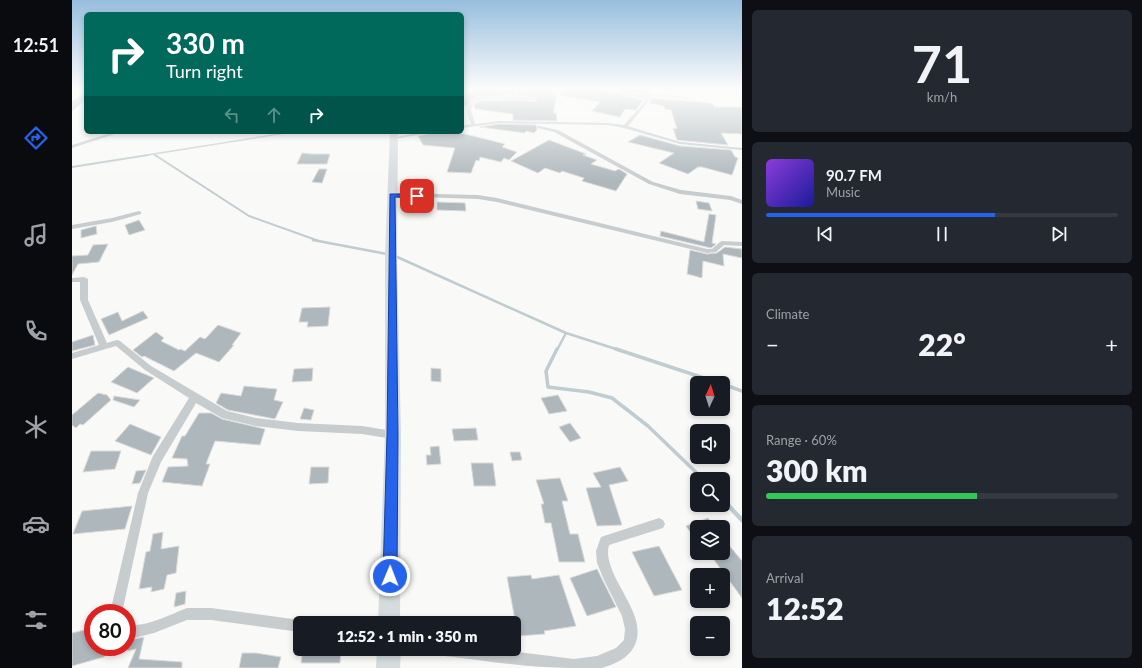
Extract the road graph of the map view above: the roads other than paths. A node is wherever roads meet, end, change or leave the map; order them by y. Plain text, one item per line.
1 (472, 120) edge
2 (630, 120) edge
3 (526, 123) junction
4 (557, 124) junction
5 (474, 126) junction
6 (625, 127) junction
7 (464, 128) edge
8 (548, 129) junction
9 (113, 134) edge
10 (407, 134) edge
11 (394, 135) edge
12 (72, 147) edge
13 (742, 149) edge
14 (392, 195) junction
15 (742, 202) edge
16 (139, 213) dead end
17 (72, 227) edge
18 (742, 244) edge
19 (72, 280) edge
20 (104, 346) junction
21 (72, 356) edge
22 (195, 397) junction
23 (393, 435) junction
24 (659, 524) dead end
25 (118, 604) edge
26 (389, 616) edge
27 (293, 625) edge
28 (136, 632) edge
29 (499, 656) edge

1 - 5 street
2 - 6 street
3 - 4 street
3 - 5 street
3 - 8 street
4 - 6 street
4 - 8 street
5 - 7 street
6 - 13 street
8 - 15 street
9 - 12 street
10 - 11 street
11 - 14 highway
14 - 18 street
14 - 23 highway
16 - 17 street
19 - 20 street
20 - 21 street
20 - 22 street
22 - 23 street
22 - 25 street
23 - 26 highway
24 - 29 street
27 - 28 street

